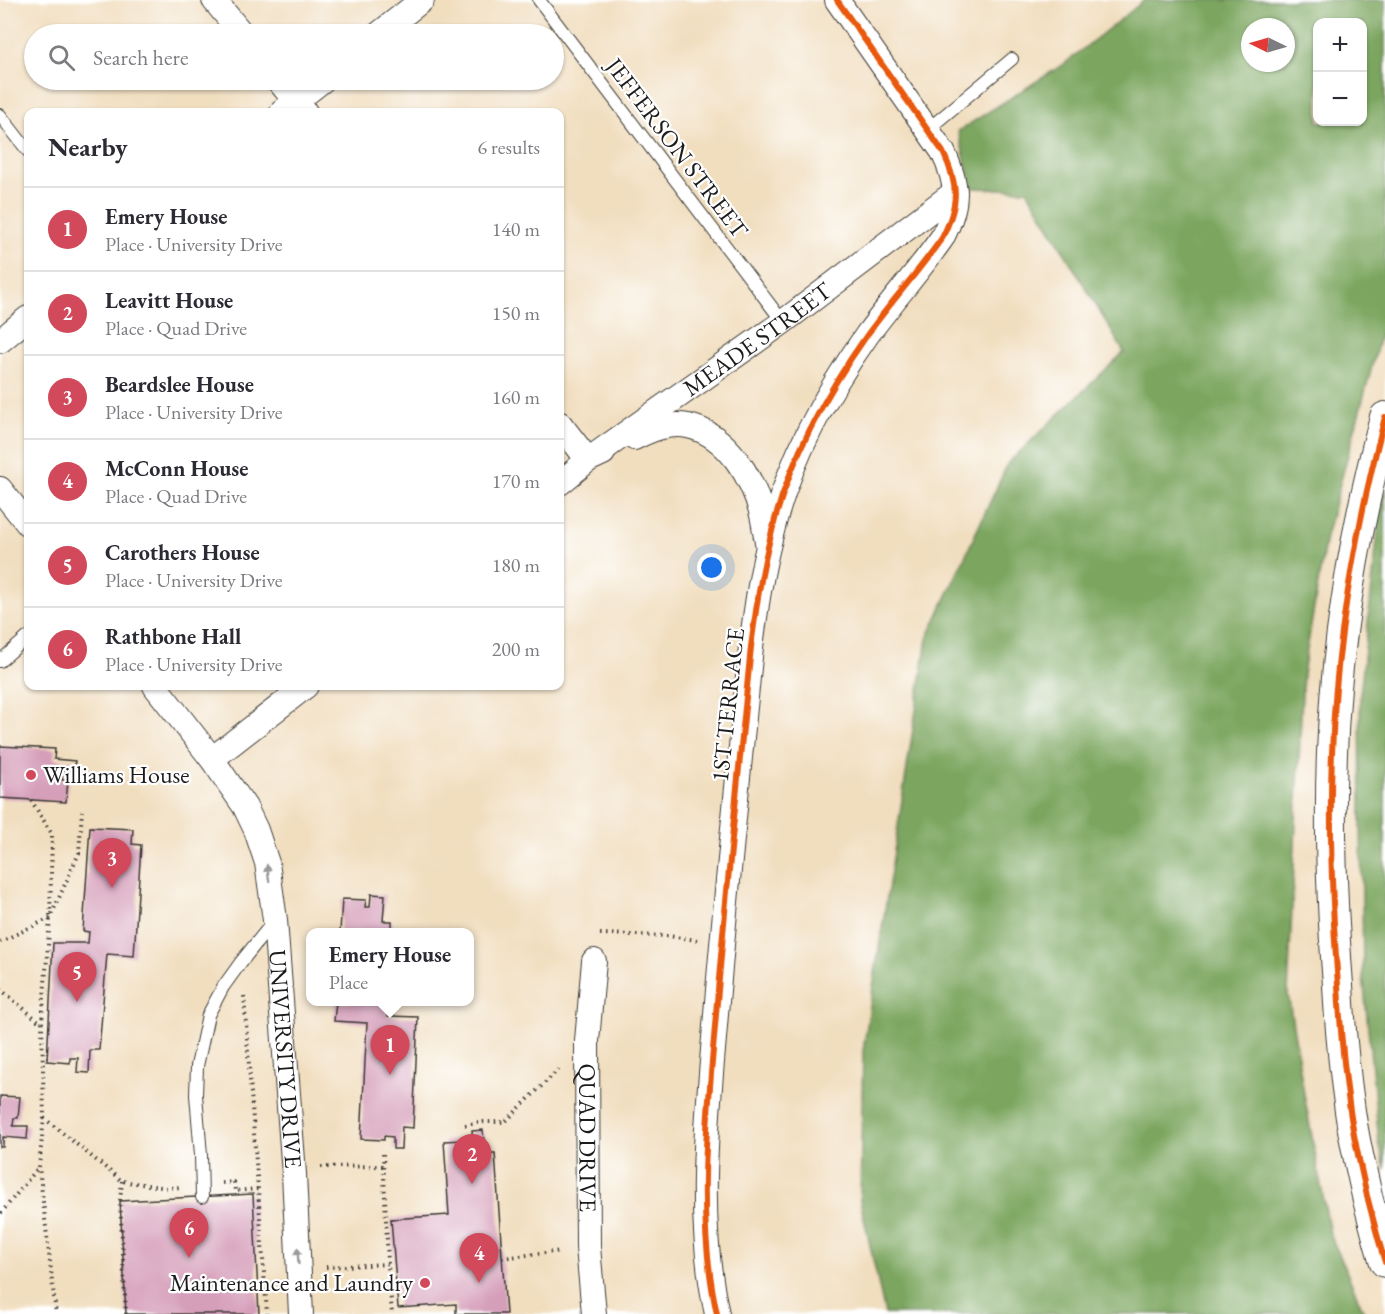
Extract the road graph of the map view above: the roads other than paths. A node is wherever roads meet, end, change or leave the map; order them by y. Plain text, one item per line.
1 (214, 0) edge
2 (422, 0) edge
3 (539, 0) edge
4 (837, 0) edge
5 (234, 24) edge
6 (392, 24) edge
7 (557, 24) edge
8 (564, 33) edge
9 (1012, 59) dead end
10 (284, 90) edge
11 (313, 90) edge
12 (293, 108) edge
13 (295, 108) edge
14 (0, 115) edge
15 (927, 130) junction
16 (24, 146) edge
17 (955, 192) junction
18 (24, 321) edge
19 (783, 322) junction
20 (0, 341) edge
21 (1385, 417) edge
22 (564, 429) edge
23 (588, 460) junction
24 (564, 480) edge
25 (0, 489) edge
26 (24, 519) edge
27 (768, 547) junction
28 (24, 640) edge
29 (0, 661) edge
30 (158, 690) edge
31 (301, 690) edge
32 (212, 759) junction
33 (275, 920) junction
34 (594, 961) road end
35 (202, 1191) road end
36 (1385, 1262) edge
37 (301, 1314) edge
38 (594, 1314) edge
39 (717, 1314) edge

1 - 5 street
2 - 6 street
3 - 7 lane, JEFFERSON STREET
4 - 15 street, 1ST TERRACE
8 - 19 lane, JEFFERSON STREET
9 - 15 lane
10 - 12 street
11 - 13 street
14 - 16 lane
15 - 17 street, 1ST TERRACE
17 - 19 street, MEADE STREET
17 - 27 street, 1ST TERRACE
18 - 20 street
19 - 23 street, MEADE STREET
21 - 36 street
22 - 23 street
23 - 24 street, MEADE STREET
23 - 27 street
25 - 26 street
27 - 39 street, 1ST TERRACE
28 - 29 lane
30 - 32 street, UNIVERSITY DRIVE
31 - 32 street
33 -> 32 street, UNIVERSITY DRIVE
33 - 35 lane
37 -> 33 street, UNIVERSITY DRIVE
34 - 38 street, QUAD DRIVE

